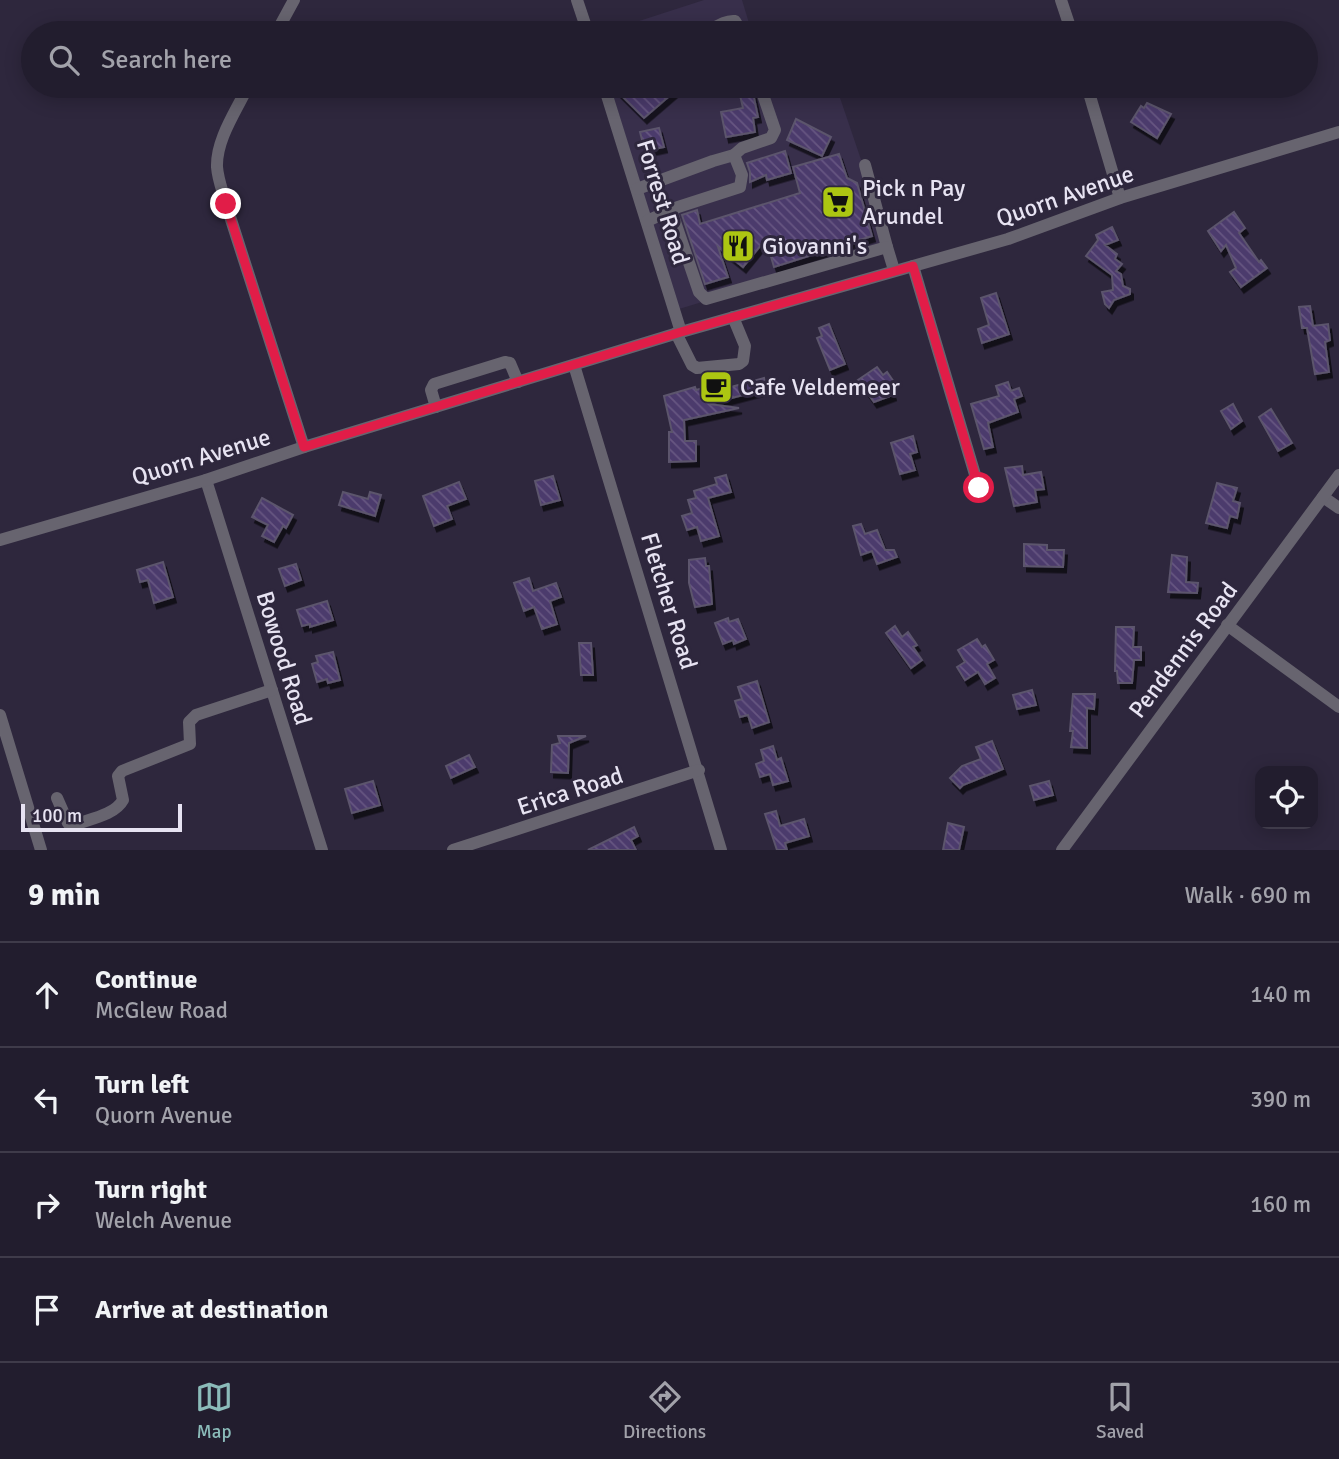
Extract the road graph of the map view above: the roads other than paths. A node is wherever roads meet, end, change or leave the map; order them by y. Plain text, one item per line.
1 (294, 0) edge
2 (577, 0) edge
3 (1061, 0) edge
4 (283, 21) edge
5 (584, 21) edge
6 (1068, 21) edge
7 (242, 98) edge
8 (608, 98) edge
9 (764, 98) edge
10 (1091, 98) edge
11 (1339, 132) edge
12 (734, 155) junction
13 (865, 165) dead end
14 (637, 189) junction
15 (1120, 198) junction
16 (671, 210) junction
17 (647, 222) junction
18 (887, 247) junction
19 (913, 266) junction
20 (894, 270) junction
21 (733, 317) junction
22 (679, 333) junction
23 (574, 365) junction
24 (518, 382) junction
25 (436, 407) junction
26 (304, 447) junction
27 (1339, 475) edge
28 (206, 480) junction
29 (979, 488) dead end
30 (1323, 497) junction
31 (1339, 508) edge
32 (0, 540) edge
33 (1227, 625) junction
34 (272, 690) junction
35 (1339, 707) edge
36 (0, 715) edge
37 (699, 770) junction
38 (57, 798) dead end
39 (41, 850) edge
40 (322, 850) edge
41 (453, 850) edge
42 (721, 850) edge
43 (1062, 850) edge

1 - 4 street
2 - 5 street
3 - 6 street
7 - 26 street
8 - 14 street, Forrest Road
9 - 12 street
10 - 15 street
11 - 15 street, Quorn Avenue
12 - 14 street
12 - 16 street
13 - 18 street
14 - 17 street, Forrest Road
15 - 19 street, Quorn Avenue
16 - 17 street
16 - 18 street
17 - 22 street, Forrest Road
18 - 20 street
19 - 20 street, Quorn Avenue
19 - 29 street
20 - 21 street, Quorn Avenue
21 - 22 street, Quorn Avenue
21 - 22 street, Forrest Road
22 - 23 street, Quorn Avenue
23 - 24 street, Quorn Avenue
23 - 37 street, Fletcher Road
24 - 25 street, Quorn Avenue
24 - 25 street
25 - 26 street, Quorn Avenue
26 - 28 street, Quorn Avenue
27 - 30 street, Pendennis Road
28 - 32 street, Quorn Avenue
28 - 34 street, Bowood Road
30 - 31 street
30 - 33 street, Pendennis Road
33 - 35 street
33 - 43 street, Pendennis Road
34 - 38 street
34 - 40 street, Bowood Road
36 - 39 street
37 - 41 street, Erica Road
37 - 42 street, Fletcher Road

